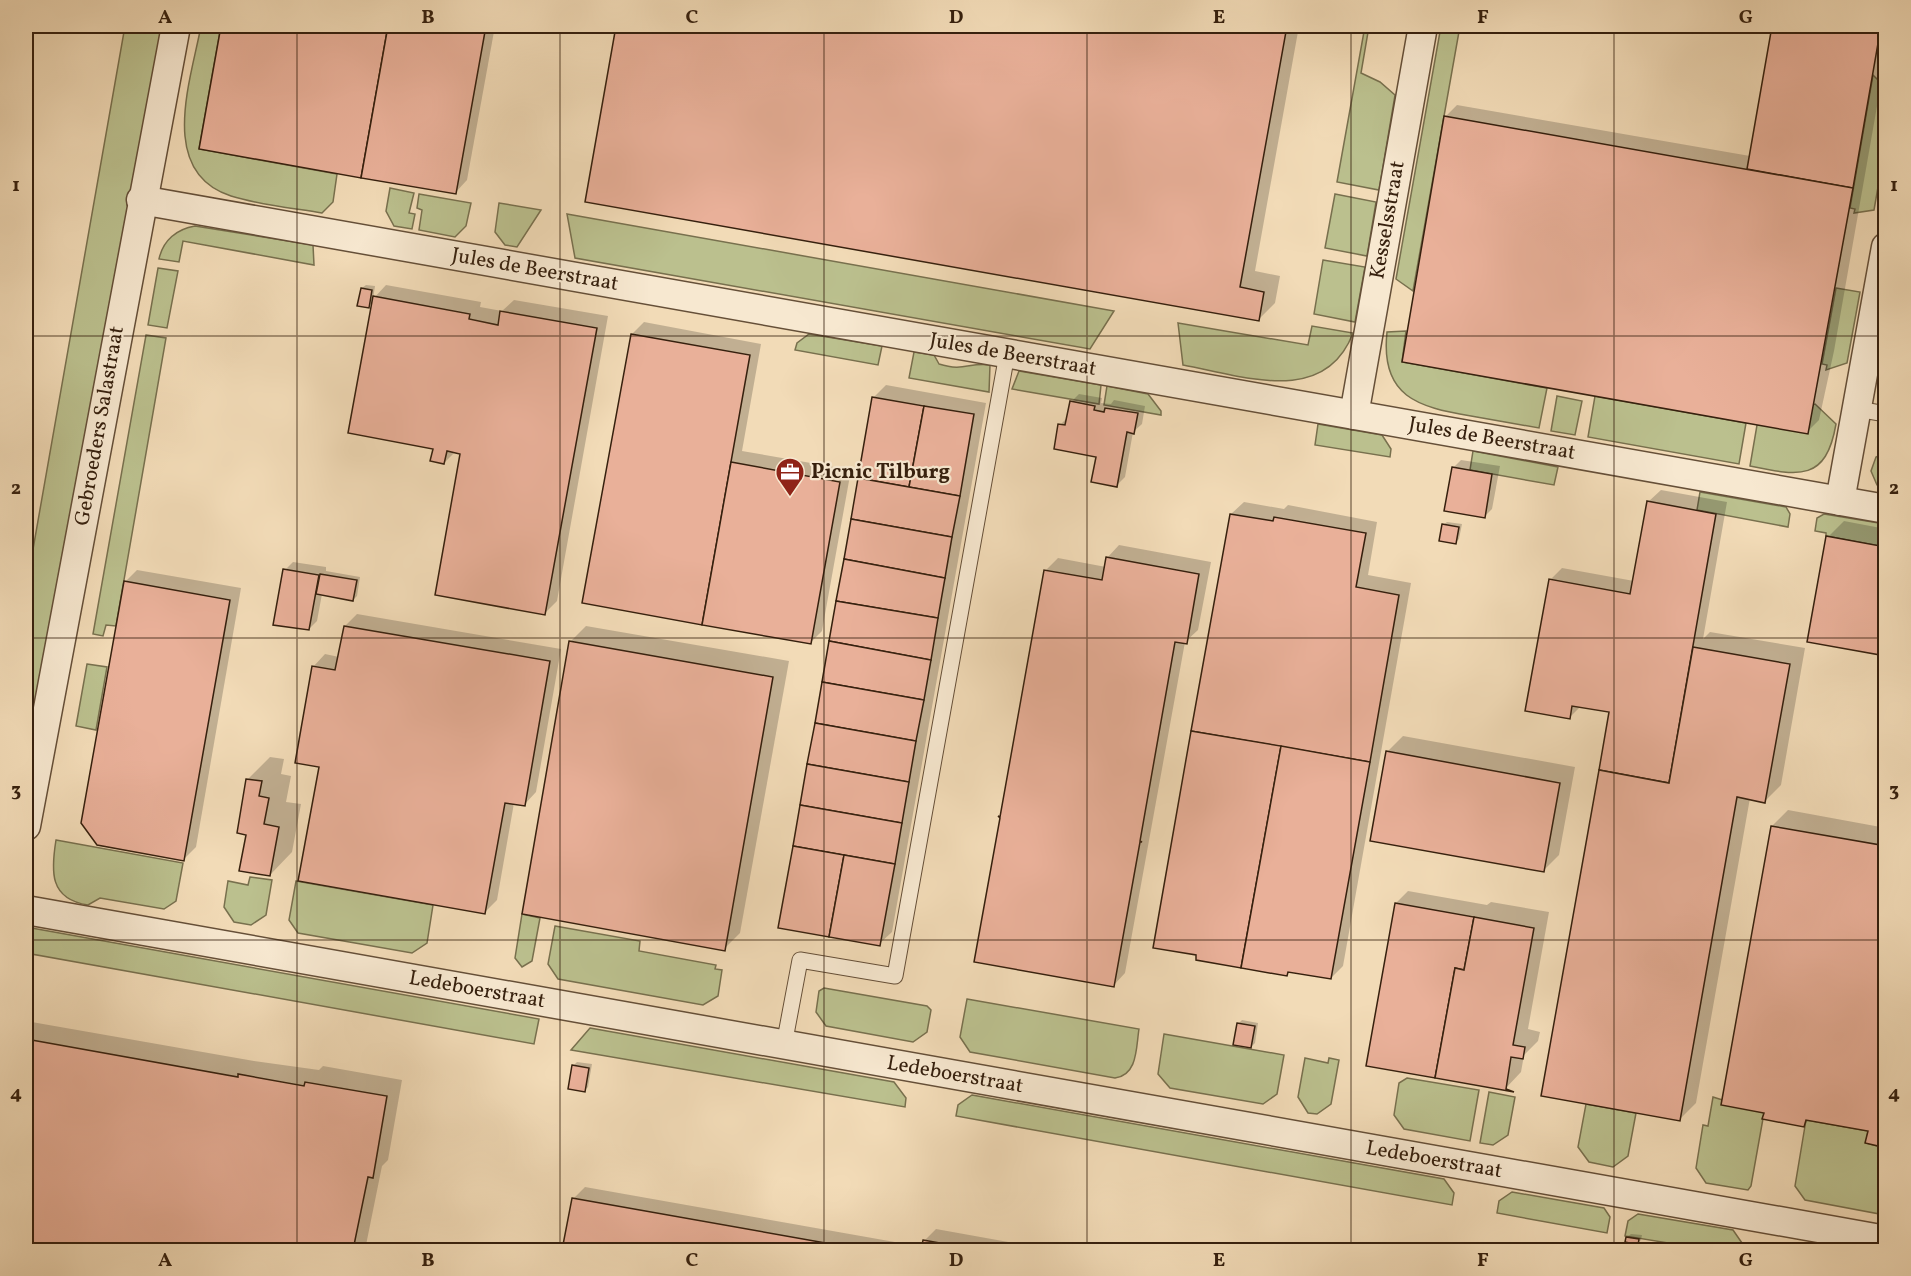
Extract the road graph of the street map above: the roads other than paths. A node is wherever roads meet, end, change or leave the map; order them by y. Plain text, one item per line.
1 (176, 26) edge
2 (1423, 26) edge
3 (141, 201) junction
4 (1886, 247) edge
5 (1882, 290) edge
6 (1007, 354) junction
7 (1857, 409) junction
8 (1886, 414) edge
9 (1354, 415) junction
10 (1840, 501) junction
11 (1886, 509) edge
12 (26, 826) edge
13 (26, 910) edge
14 (784, 1045) junction
15 (1886, 1240) edge

1 - 3 street, Gebroeders Salastraat
2 - 9 street, Kesselsstraat
3 - 6 street, Jules de Beerstraat
3 - 12 street, Gebroeders Salastraat
4 - 5 street
5 - 7 street
6 - 9 street, Jules de Beerstraat
6 - 14 lane
7 - 8 lane
7 - 10 street
9 - 10 street, Jules de Beerstraat
10 - 11 street, Jules de Beerstraat
13 - 14 street, Ledeboerstraat
14 - 15 street, Ledeboerstraat

